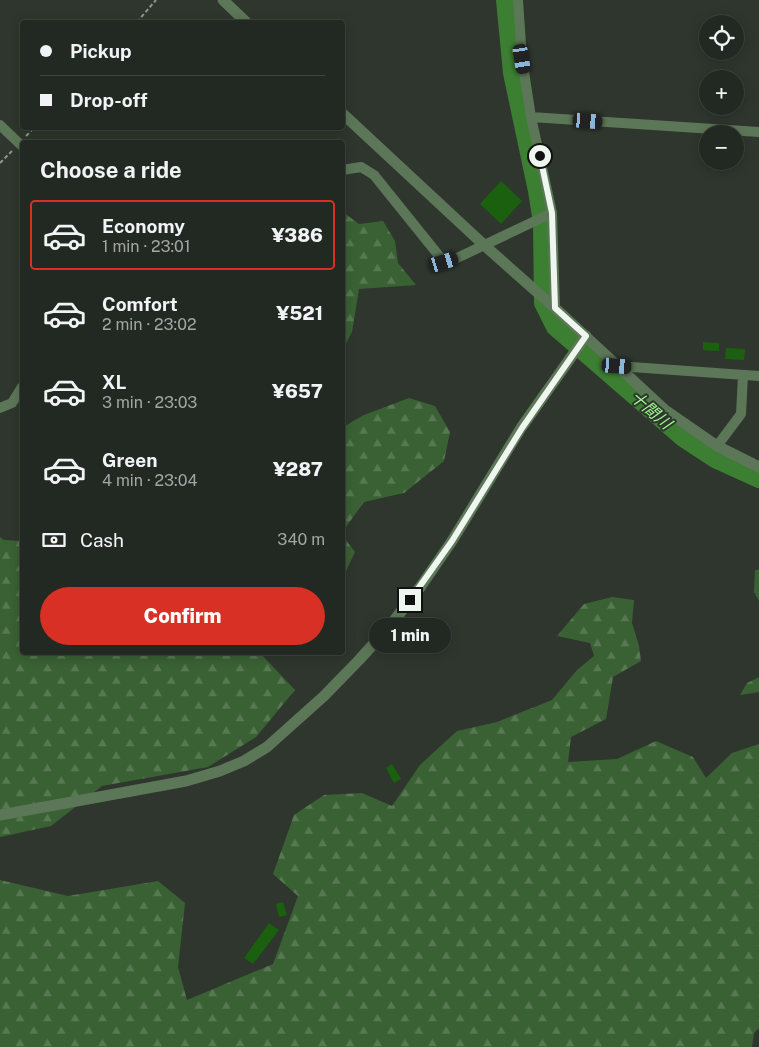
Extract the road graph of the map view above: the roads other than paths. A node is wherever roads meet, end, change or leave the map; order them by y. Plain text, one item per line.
1 (223, 0) edge
2 (518, 0) edge
3 (244, 20) edge
4 (345, 116) edge
5 (531, 117) junction
6 (0, 125) edge
7 (759, 132) edge
8 (20, 143) edge
9 (345, 170) edge
10 (552, 213) junction
11 (484, 245) junction
12 (555, 308) junction
13 (586, 336) junction
14 (617, 366) junction
15 (742, 375) junction
16 (759, 376) edge
17 (20, 390) edge
18 (0, 408) edge
19 (717, 446) junction
20 (759, 468) edge
21 (0, 815) edge

1 - 3 street
2 - 5 street
4 - 11 street
5 - 7 street
5 - 10 street
6 - 8 street
9 - 11 street
10 - 11 street
10 - 12 street
11 - 12 street
12 - 13 street
13 - 14 street
13 - 21 street
14 - 15 street
14 - 19 street
15 - 16 street
15 - 19 street
17 - 18 street
19 - 20 street

